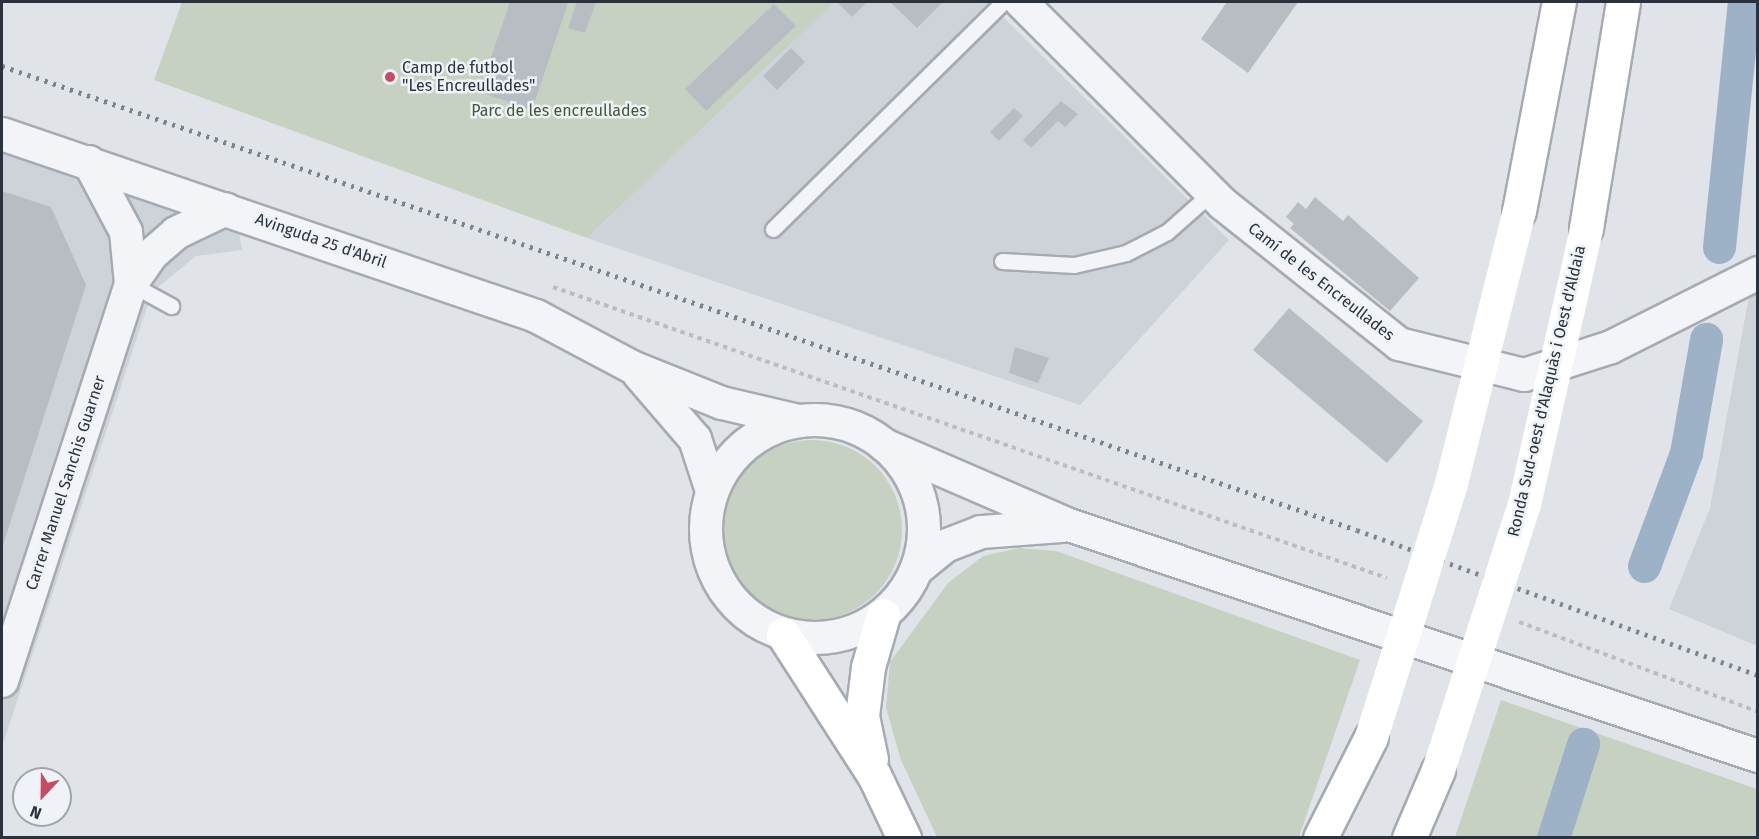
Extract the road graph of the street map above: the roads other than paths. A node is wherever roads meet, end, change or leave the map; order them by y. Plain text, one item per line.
1 (1003, 2) edge
2 (1021, 2) edge
3 (1559, 2) edge
4 (1623, 2) edge
5 (2, 134) edge
6 (89, 162) junction
7 (1211, 193) junction
8 (226, 209) junction
9 (773, 229) dead end
10 (1002, 261) dead end
11 (1758, 273) edge
12 (131, 285) junction
13 (171, 306) dead end
14 (632, 367) junction
15 (799, 421) junction
16 (884, 445) junction
17 (712, 490) junction
18 (1068, 525) junction
19 (917, 569) junction
20 (883, 615) junction
21 (783, 634) junction
22 (2, 681) edge
23 (1371, 738) junction
24 (1758, 756) edge
25 (1438, 770) junction
26 (874, 775) junction
27 (904, 837) edge
28 (1320, 837) edge
29 (1343, 837) edge
30 (1409, 837) edge
31 (1431, 837) edge

1 - 9 lane
2 - 7 street, Camí de les Encreullades
3 - 23 main road, bridge
4 - 25 main road, Ronda Sud-oest d'Alaquàs i Oest d'Aldaia, bridge
5 - 6 street, Avinguda 25 d'Abril
6 - 8 street, Avinguda 25 d'Abril
6 - 12 street, Carrer Manuel Sanchis Guarner
7 - 10 lane
7 - 11 street, Camí de les Encreullades
8 - 12 street, Carrer Manuel Sanchis Guarner
8 - 14 street, Avinguda 25 d'Abril
12 - 13 lane
12 - 22 street, Carrer Manuel Sanchis Guarner
14 - 15 street, Avinguda 25 d'Abril
14 - 17 street, Avinguda 25 d'Abril
15 - 16 street
15 - 17 street
16 - 18 street
16 - 19 street
17 - 21 street
18 - 19 street
18 - 24 street
19 - 20 street
20 - 21 street
20 - 26 main road
21 - 26 main road
23 - 28 main road
23 - 29 main road
25 - 30 main road, Ronda Sud-oest d'Alaquàs i Oest d'Aldaia
25 - 31 main road
26 - 27 main road

